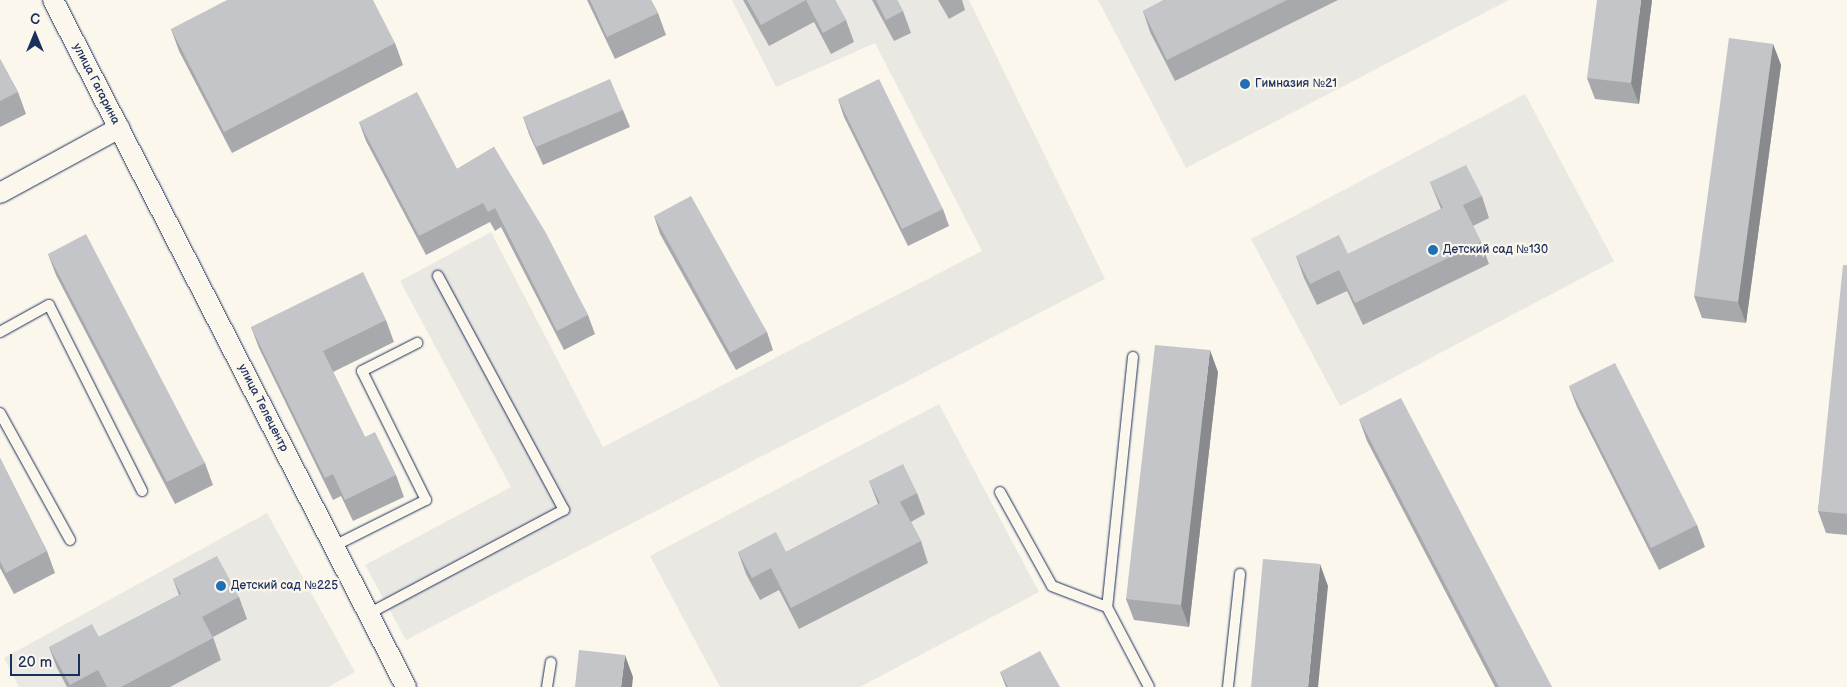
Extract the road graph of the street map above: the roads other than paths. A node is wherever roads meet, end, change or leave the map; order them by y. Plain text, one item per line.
1 (53, 0) edge
2 (120, 128) junction
3 (0, 193) edge
4 (438, 276) dead end
5 (0, 332) edge
6 (417, 343) dead end
7 (1133, 357) dead end
8 (0, 413) edge
9 (142, 491) dead end
10 (1000, 492) dead end
11 (70, 540) dead end
12 (334, 546) junction
13 (1240, 574) dead end
14 (1107, 607) junction
15 (368, 614) junction
16 (550, 662) dead end
17 (406, 687) edge
18 (547, 687) edge
19 (1149, 687) edge
20 (1228, 687) edge

1 - 2 street, улица Гагарина
2 - 3 street, улица Гагарина
2 - 12 street, улица Телецентр
4 - 15 lane
5 - 9 lane
6 - 12 lane
7 - 14 lane
8 - 11 lane
10 - 14 lane
12 - 15 street, улица Телецентр
13 - 20 lane
14 - 19 lane
15 - 17 street, улица Телецентр
16 - 18 lane

